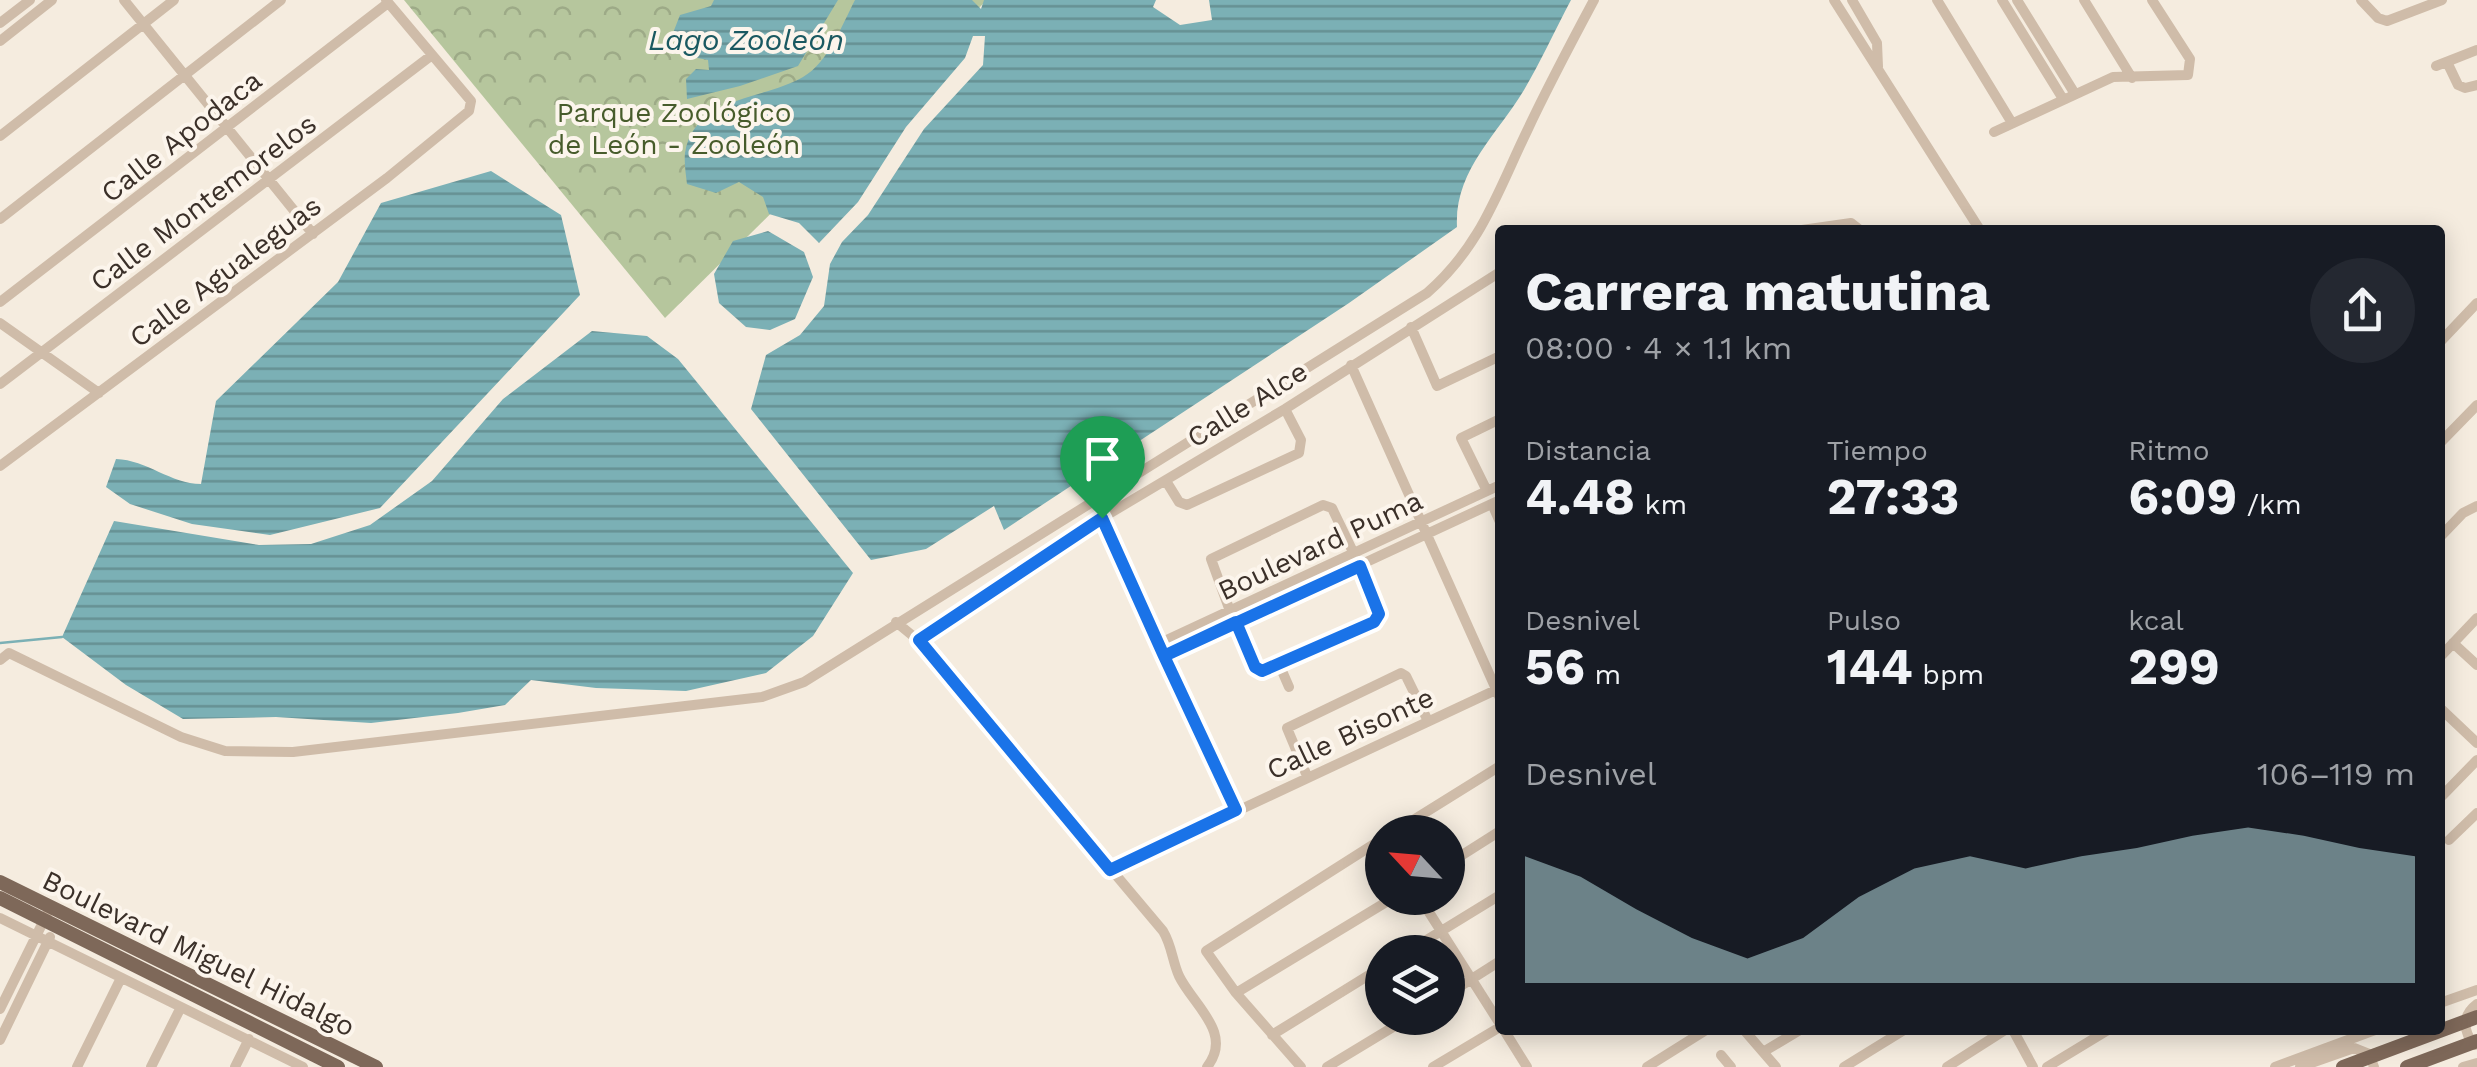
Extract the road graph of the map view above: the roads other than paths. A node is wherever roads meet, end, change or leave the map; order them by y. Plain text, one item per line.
1 (30, 0) edge
2 (52, 0) edge
3 (124, 0) edge
4 (174, 0) edge
5 (281, 0) edge
6 (1594, 0) edge
7 (1834, 0) edge
8 (1852, 0) edge
9 (1937, 0) edge
10 (2002, 0) edge
11 (2018, 0) edge
12 (2084, 0) edge
13 (2152, 0) edge
14 (2360, 0) edge
15 (2442, 0) edge
16 (387, 1) edge
17 (0, 23) edge
18 (143, 24) junction
19 (0, 42) edge
20 (2477, 50) edge
21 (432, 55) junction
22 (1878, 68) junction
23 (184, 76) junction
24 (2132, 78) junction
25 (2477, 84) edge
26 (2075, 94) junction
27 (2063, 99) junction
28 (2012, 123) junction
29 (228, 129) junction
30 (1994, 132) dead end
31 (0, 136) edge
32 (269, 181) junction
33 (0, 219) edge
34 (1977, 225) edge
35 (313, 234) junction
36 (1495, 275) edge
37 (0, 302) edge
38 (2477, 303) edge
39 (0, 323) edge
40 (1411, 326) junction
41 (2445, 337) edge
42 (40, 353) junction
43 (1495, 358) edge
44 (1350, 365) junction
45 (0, 384) edge
46 (98, 393) junction
47 (2477, 405) edge
48 (1285, 409) junction
49 (1495, 421) edge
50 (2445, 438) edge
51 (3, 459) edge
52 (1166, 481) junction
53 (1495, 488) edge
54 (1488, 492) junction
55 (1495, 502) edge
56 (2476, 507) edge
57 (1102, 518) junction
58 (1422, 522) junction
59 (2445, 532) edge
60 (1427, 534) junction
61 (1354, 554) junction
62 (1360, 566) junction
63 (1233, 616) junction
64 (2477, 618) edge
65 (896, 622) junction
66 (919, 640) junction
67 (2453, 643) junction
68 (1158, 644) junction
69 (2445, 652) edge
70 (1164, 656) junction
71 (0, 660) edge
72 (1280, 664) junction
73 (2477, 665) edge
74 (1495, 683) edge
75 (1290, 687) dead end
76 (1495, 694) edge
77 (2445, 713) edge
78 (1428, 721) junction
79 (2477, 743) edge
80 (2477, 760) edge
81 (1495, 769) edge
82 (1307, 776) junction
83 (2445, 790) edge
84 (1236, 810) junction
85 (2477, 813) edge
86 (1421, 815) edge
87 (2466, 824) junction
88 (1495, 834) edge
89 (2477, 836) edge
90 (2449, 840) dead end
91 (1365, 851) edge
92 (1465, 853) edge
93 (1110, 870) junction
94 (0, 882) edge
95 (0, 898) edge
96 (1495, 898) edge
97 (1365, 915) edge
98 (1431, 915) edge
99 (53, 917) junction
100 (0, 918) edge
101 (1442, 931) junction
102 (1435, 935) edge
103 (36, 936) junction
104 (48, 942) junction
105 (1495, 965) edge
106 (121, 978) junction
107 (1365, 978) edge
108 (1472, 979) junction
109 (1465, 983) edge
110 (2477, 990) edge
111 (1236, 994) junction
112 (2445, 1000) edge
113 (2477, 1004) edge
114 (181, 1007) junction
115 (0, 1009) edge
116 (1495, 1017) edge
117 (2477, 1017) edge
118 (2445, 1029) edge
119 (1495, 1031) edge
120 (1272, 1035) junction
121 (1380, 1035) edge
122 (1506, 1035) edge
123 (1698, 1035) edge
124 (1748, 1035) edge
125 (1792, 1035) edge
126 (1896, 1035) edge
127 (1997, 1035) edge
128 (2016, 1035) edge
129 (2100, 1035) edge
130 (2356, 1035) edge
131 (2403, 1035) edge
132 (2427, 1035) edge
133 (2429, 1035) edge
134 (276, 1036) junction
135 (248, 1039) junction
136 (0, 1040) edge
137 (2477, 1044) edge
138 (1763, 1052) junction
139 (1721, 1055) dead end
140 (2477, 1062) edge
141 (77, 1067) edge
142 (151, 1067) edge
143 (235, 1067) edge
144 (303, 1067) edge
145 (321, 1067) edge
146 (338, 1067) edge
147 (376, 1067) edge
148 (1207, 1067) edge
149 (1301, 1067) edge
150 (1326, 1067) edge
151 (1433, 1067) edge
152 (1527, 1067) edge
153 (1647, 1067) edge
154 (1731, 1067) edge
155 (1776, 1067) edge
156 (1844, 1067) edge
157 (1947, 1067) edge
158 (2033, 1067) edge
159 (2047, 1067) edge
160 (2275, 1067) edge
161 (2300, 1067) edge
162 (2343, 1067) edge
163 (2374, 1067) edge
164 (2407, 1067) edge
165 (2419, 1067) edge
166 (2442, 1067) edge
167 (2463, 1067) edge

1 - 17 street
2 - 19 street
3 - 18 street
4 - 18 street
5 - 23 street
6 - 65 street
7 - 22 street
8 - 22 street
9 - 28 street
10 - 27 street
11 - 26 street
12 - 24 street
13 - 24 street
14 - 15 street
16 - 21 street
16 - 29 street, Calle Apodaca
18 - 23 street
18 - 31 street
20 - 25 street
21 - 32 street, Calle Montemorelos
21 - 35 street, Calle Agualeguas
22 - 34 street
23 - 29 street
23 - 33 street
24 - 26 street
26 - 27 street
27 - 28 street
28 - 30 street
29 - 32 street
29 - 37 street, Calle Apodaca
32 - 35 street
32 - 42 street, Calle Montemorelos
35 - 46 street, Calle Agualeguas
36 - 40 street, Calle Alce
38 - 41 street
39 - 42 street
40 - 43 street
40 - 44 street, Calle Alce
42 - 45 street, Calle Montemorelos
42 - 46 street
44 - 48 street, Calle Alce
44 - 58 street
46 - 51 street, Calle Agualeguas
47 - 50 street
48 - 52 street, Calle Alce
48 - 52 street
49 - 54 street
52 - 57 street, Calle Alce
53 - 54 street, Boulevard Puma
54 - 58 street, Boulevard Puma
55 - 60 street, Boulevard Puma
56 - 59 street
57 - 66 street, Calle Alce
57 - 68 street
58 - 60 street
58 - 61 street, Boulevard Puma
60 - 62 street, Boulevard Puma
60 - 74 street
61 - 63 street, Boulevard Puma
61 - 63 street
62 - 63 street, Boulevard Puma
62 - 72 street
63 - 68 street, Boulevard Puma
63 - 70 street, Boulevard Puma
63 - 72 street
64 - 67 street
65 - 66 street
65 - 71 street
66 - 93 street
67 - 69 street
67 - 73 street
68 - 70 street
70 - 84 street
72 - 75 street
76 - 78 street, Calle Bisonte
77 - 79 street
78 - 82 street, Calle Bisonte
78 - 82 street
80 - 83 street
81 - 86 street
82 - 84 street, Calle Bisonte
84 - 93 street, Calle Bisonte
85 - 87 street
87 - 89 street
87 - 90 street
88 - 92 street
91 - 111 street
93 - 148 street
94 - 99 main road, Boulevard Miguel Hidalgo
95 - 99 main road, Boulevard Miguel Hidalgo
96 - 101 street
97 - 111 street
98 - 101 street
99 - 103 street
99 - 104 street
99 - 134 main road, Boulevard Miguel Hidalgo
99 - 147 main road, Boulevard Miguel Hidalgo
100 - 103 street, Boulevard Miguel Hidalgo
101 - 102 street
101 - 108 street
103 - 104 street, Boulevard Miguel Hidalgo
103 - 115 street
104 - 106 street, Boulevard Miguel Hidalgo
104 - 136 street
105 - 108 street
106 - 114 street, Boulevard Miguel Hidalgo
106 - 141 street
107 - 120 street
108 - 109 street
108 - 116 street
110 - 112 street
111 - 120 street
113 - 137 street
114 - 135 street, Boulevard Miguel Hidalgo
114 - 142 street
117 - 118 main road
119 - 151 street
120 - 149 street
121 - 150 street
122 - 152 street
123 - 153 street
124 - 138 street
125 - 138 street
126 - 156 street
127 - 157 street
128 - 158 street
129 - 159 street
130 - 160 street
131 - 165 main road
132 - 166 main road
133 - 162 main road
134 - 145 main road
134 - 146 main road, Boulevard Miguel Hidalgo
135 - 143 street
135 - 144 street, Boulevard Miguel Hidalgo
137 - 164 main road
138 - 155 street
139 - 154 street
140 - 167 street
161 - 163 street

